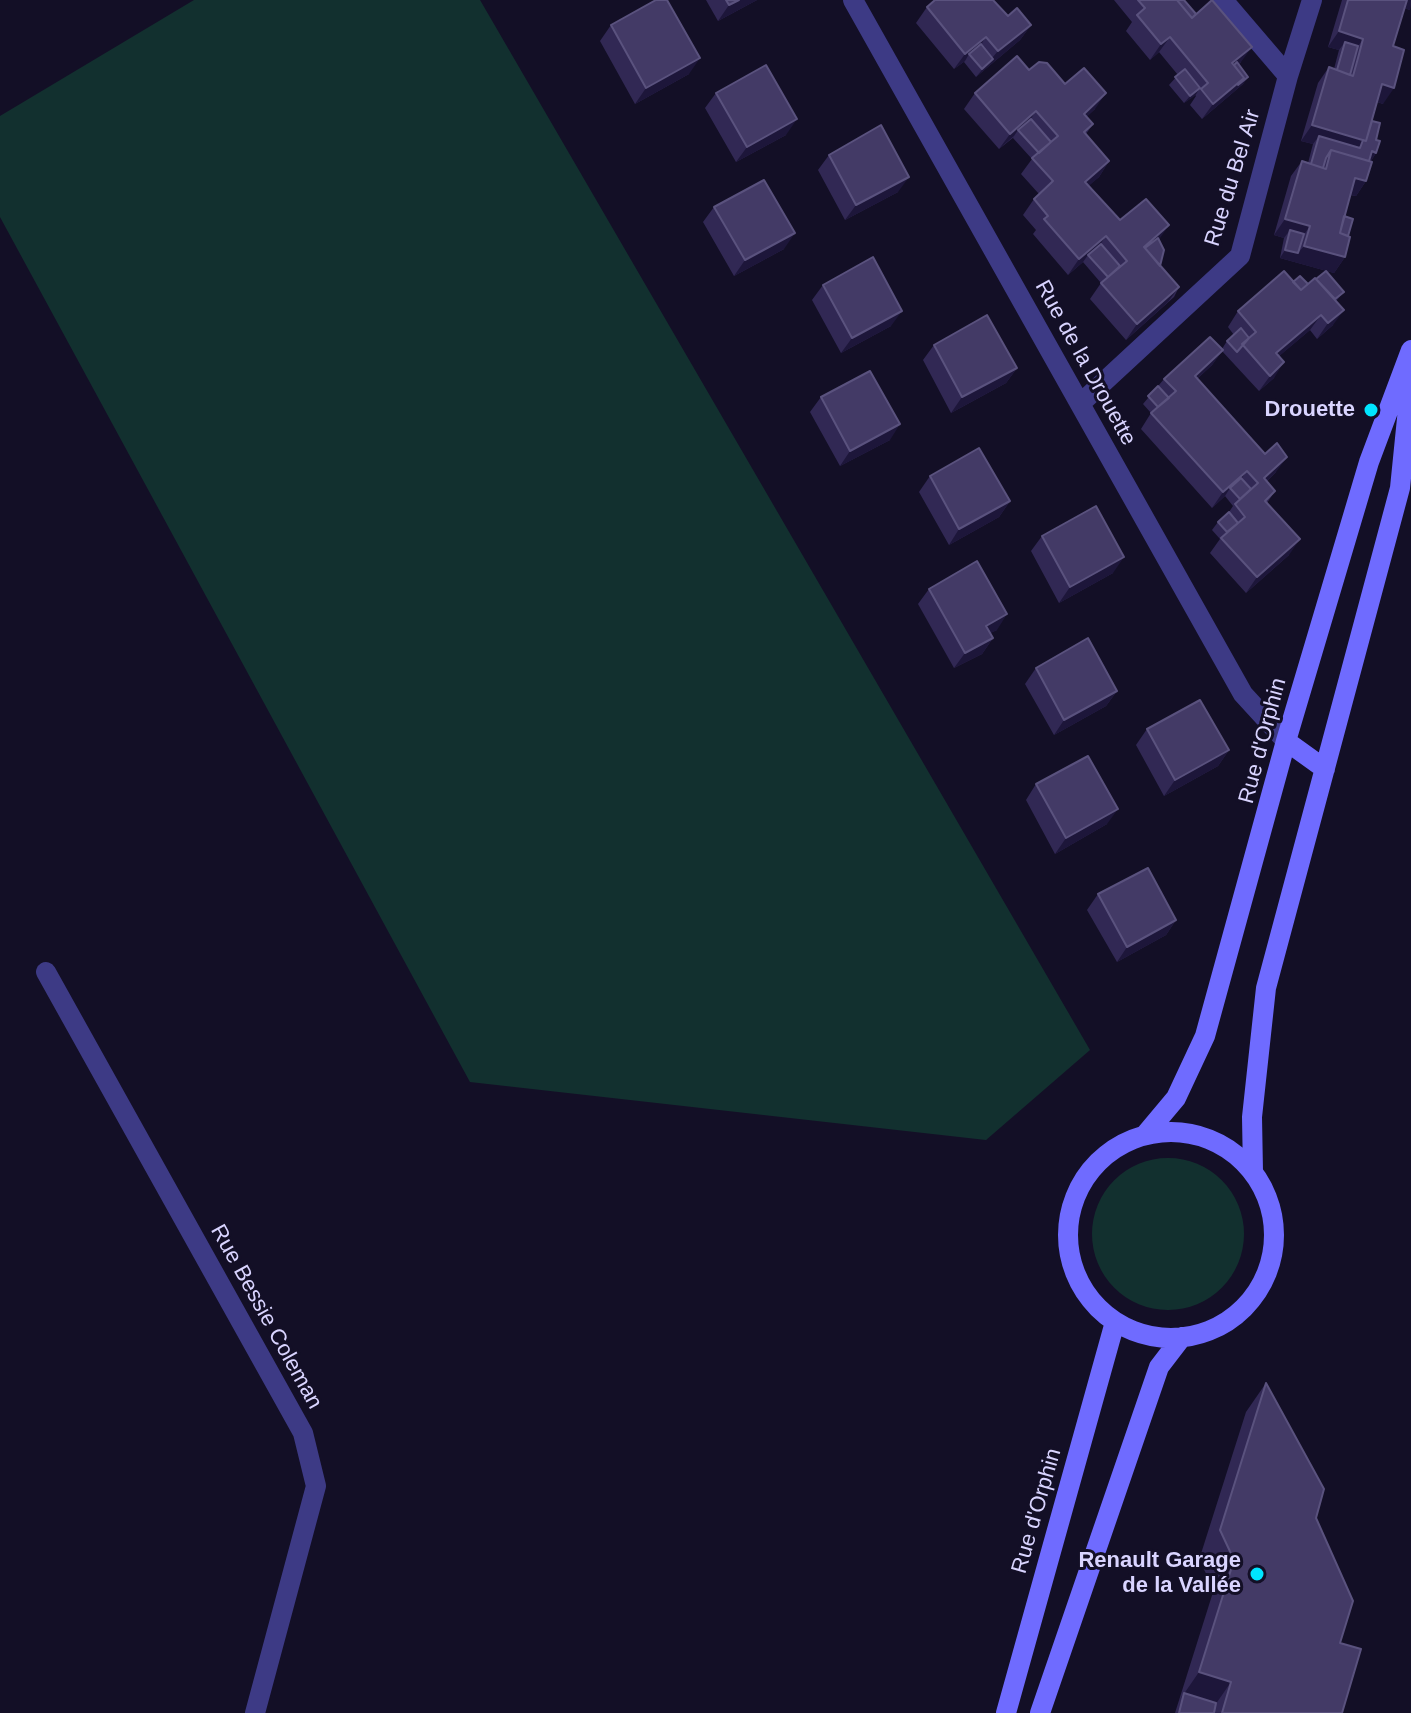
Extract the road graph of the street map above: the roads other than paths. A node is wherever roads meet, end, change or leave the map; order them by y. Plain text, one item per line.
1 (853, 0) edge
2 (1223, 0) edge
3 (1312, 0) edge
4 (1288, 76) junction
5 (1411, 350) edge
6 (1411, 379) edge
7 (1081, 403) junction
8 (1286, 741) junction
9 (1325, 769) junction
10 (46, 972) dead end
11 (1145, 1135) junction
12 (1253, 1172) junction
13 (1115, 1322) junction
14 (1182, 1337) junction
15 (255, 1713) edge
16 (1006, 1713) edge
17 (1040, 1713) edge

1 - 7 street, Rue de la Drouette
2 - 4 street
3 - 4 street, Rue du Bel Air
4 - 7 street, Rue du Bel Air
5 - 8 main road, Rue d'Orphin
6 - 9 main road
7 - 8 street, Rue de la Drouette
8 - 9 main road
8 - 11 main road, Rue d'Orphin
9 - 12 main road
10 - 15 street, Rue Bessie Coleman
11 - 12 main road
11 - 13 main road
12 - 14 main road
13 - 14 main road
13 - 16 main road, Rue d'Orphin
14 - 17 main road

